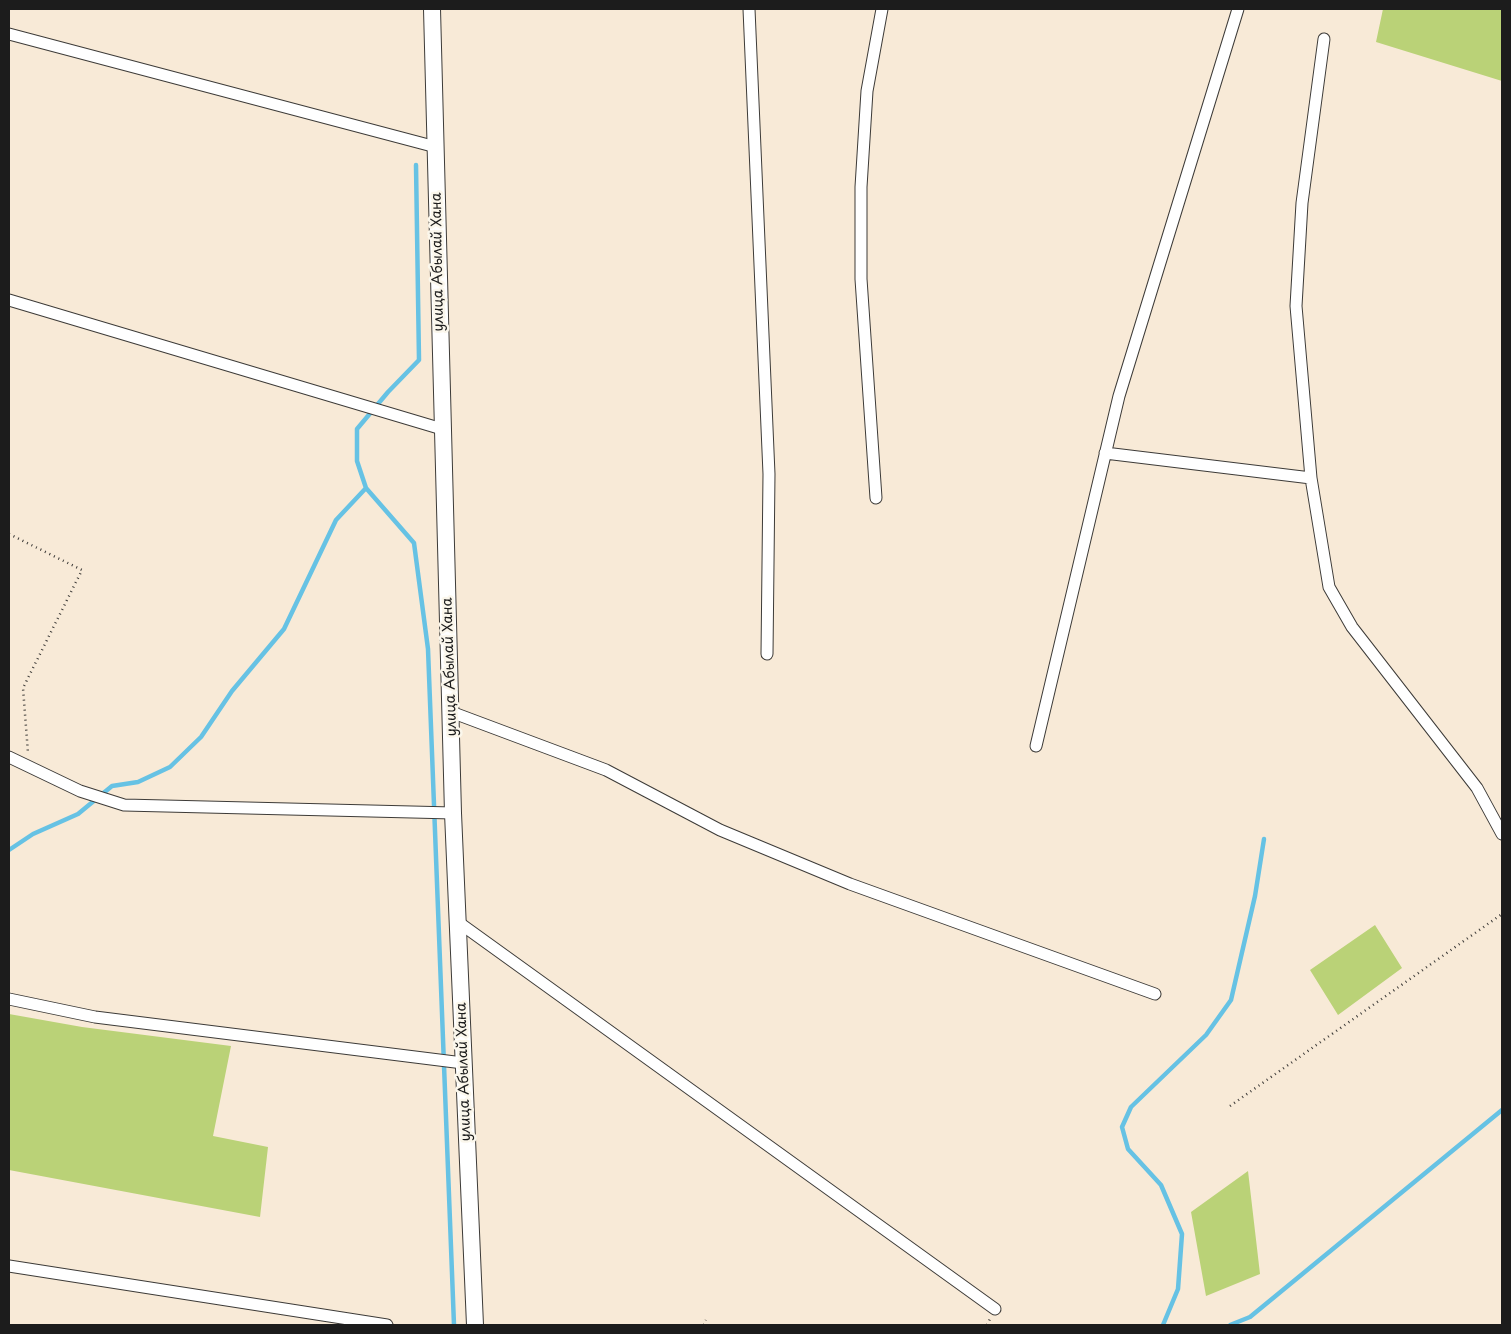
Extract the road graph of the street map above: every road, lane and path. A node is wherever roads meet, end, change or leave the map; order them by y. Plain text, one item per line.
1 (432, 9) edge
2 (749, 9) edge
3 (882, 9) edge
4 (1238, 9) edge
5 (9, 34) edge
6 (1324, 40) dead end
7 (436, 147) junction
8 (9, 300) edge
9 (442, 429) junction
10 (1105, 453) junction
11 (1311, 478) junction
12 (876, 498) dead end
13 (9, 534) edge
14 (767, 654) dead end
15 (451, 712) junction
16 (1036, 746) dead end
17 (9, 757) edge
18 (29, 767) junction
19 (453, 813) junction
20 (1502, 834) edge
21 (1502, 914) edge
22 (458, 922) junction
23 (1155, 994) dead end
24 (9, 1000) edge
25 (463, 1063) junction
26 (1230, 1106) dead end
27 (9, 1266) edge
28 (995, 1309) dead end
29 (706, 1320) dead end
30 (387, 1325) edge
31 (476, 1325) edge
32 (704, 1325) edge

1 - 7 main road, улица Абылай Хана
2 - 14 street
3 - 12 street
4 - 10 street
5 - 7 street
6 - 11 street
7 - 9 main road, улица Абылай Хана
8 - 9 street
9 - 15 main road, улица Абылай Хана
10 - 11 street
10 - 16 street
11 - 20 street
13 - 18 path
15 - 19 main road, улица Абылай Хана
15 - 23 street
17 - 18 street
18 - 19 street
19 - 22 main road, улица Абылай Хана
21 - 26 path
22 - 25 main road, улица Абылай Хана
22 - 28 street
24 - 25 street
25 - 31 main road, улица Абылай Хана
27 - 30 street
29 - 32 path

